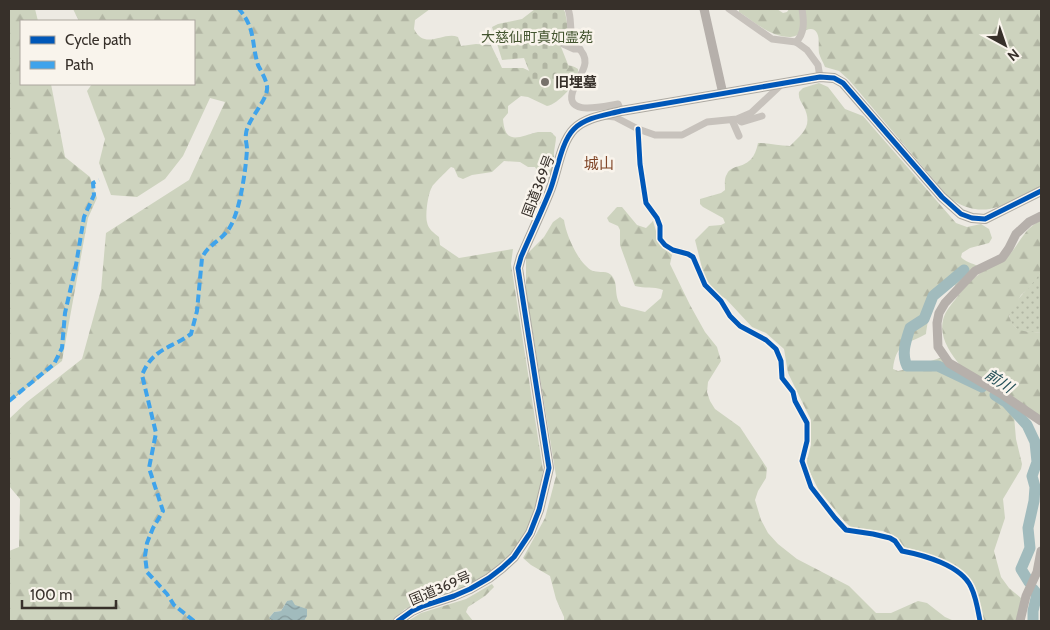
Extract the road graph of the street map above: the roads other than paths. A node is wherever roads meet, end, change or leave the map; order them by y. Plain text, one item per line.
1 (568, 9) edge
2 (704, 9) edge
3 (729, 9) edge
4 (802, 9) edge
5 (796, 42) junction
6 (562, 44) dead end
7 (580, 49) junction
8 (820, 76) junction
9 (785, 82) junction
10 (723, 94) junction
11 (621, 111) junction
12 (601, 116) junction
13 (762, 116) dead end
14 (735, 120) junction
15 (638, 129) junction
16 (739, 136) dead end
17 (1041, 191) edge
18 (1041, 216) edge
19 (1041, 421) edge
20 (1041, 551) edge
21 (398, 621) edge
22 (980, 621) edge
23 (1020, 621) edge

1 - 7 street
2 - 10 main road
3 - 5 street
4 - 5 street
5 - 8 street
6 - 7 street
7 - 11 street
8 - 9 highway, 国道369号
8 - 17 highway, 国道369号
9 - 10 highway, 国道369号
9 - 14 street
10 - 11 highway, 国道369号
11 - 12 highway, 国道369号
12 - 15 street
12 - 21 highway, 国道369号
13 - 14 street
14 - 15 street
14 - 16 street
15 - 22 street
18 - 19 main road
20 - 23 main road

